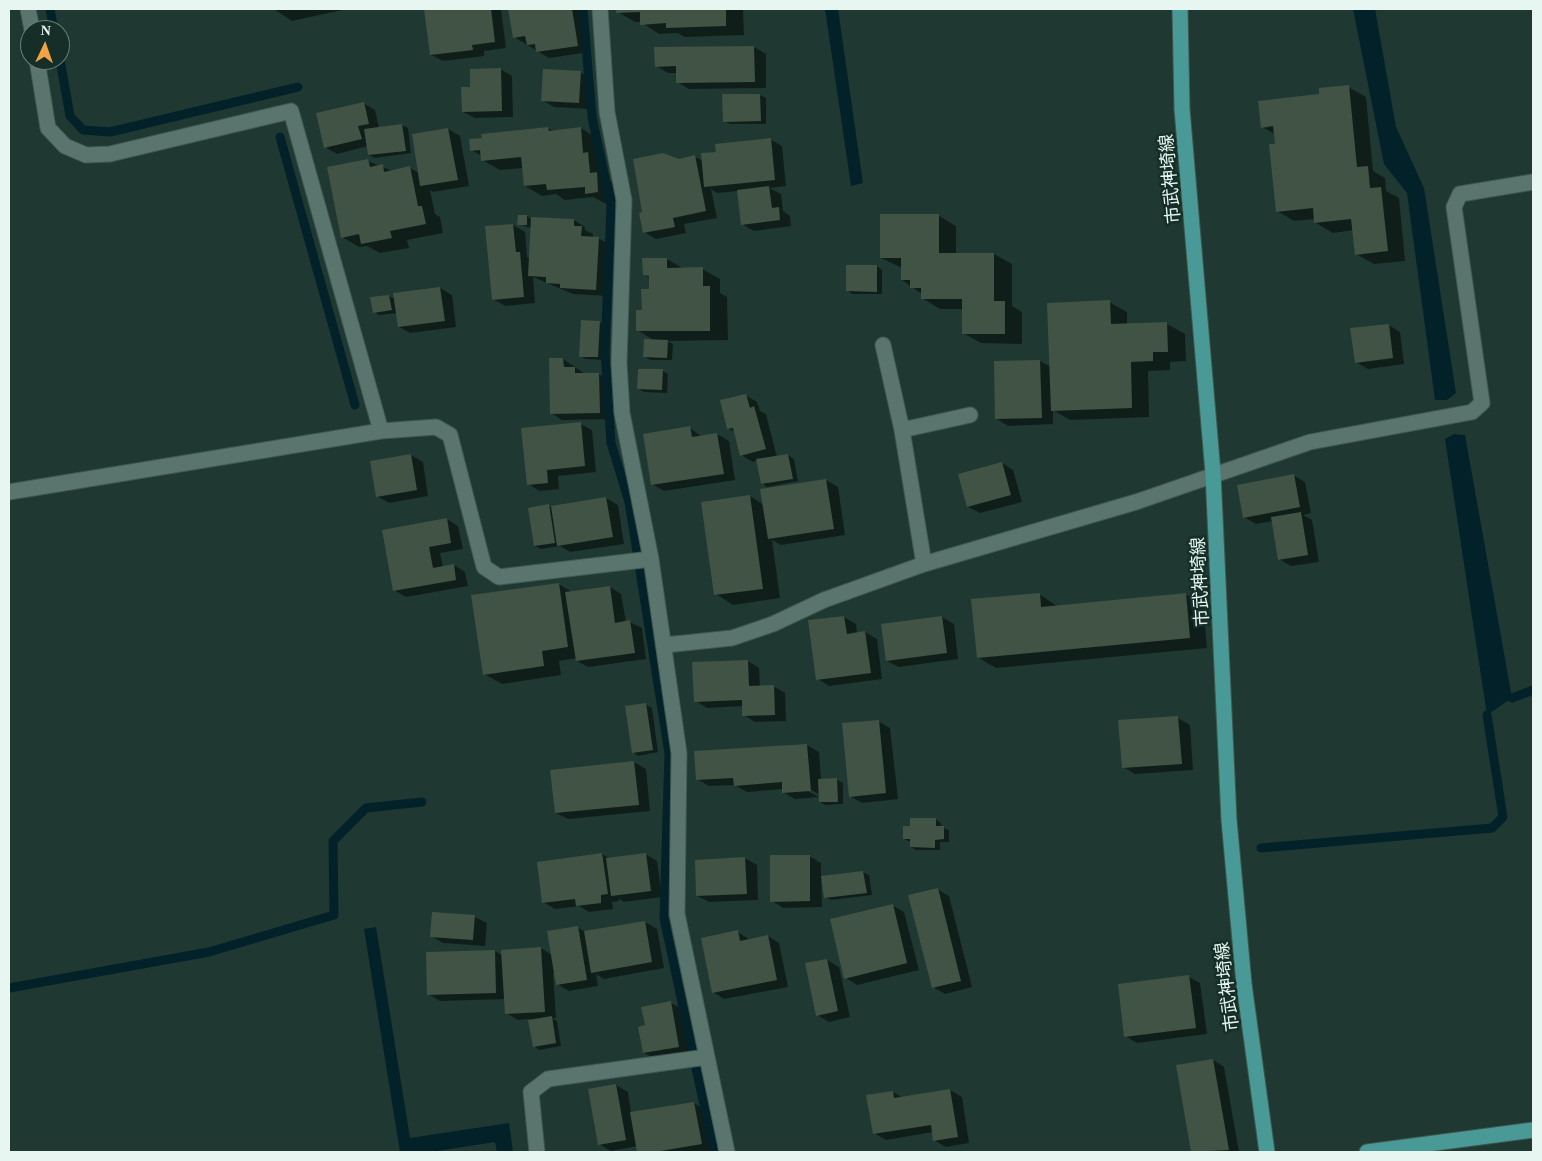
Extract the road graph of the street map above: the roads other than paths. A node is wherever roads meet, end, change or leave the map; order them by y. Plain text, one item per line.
1 (600, 9) edge
2 (1180, 9) edge
3 (38, 70) edge
4 (1533, 182) edge
5 (883, 345) dead end
6 (970, 415) dead end
7 (902, 430) junction
8 (381, 431) junction
9 (1213, 473) junction
10 (9, 492) edge
11 (651, 559) junction
12 (924, 564) junction
13 (665, 645) junction
14 (707, 1057) junction
15 (1533, 1130) edge
16 (537, 1152) edge
17 (727, 1152) edge
18 (1267, 1152) edge
19 (1367, 1152) edge

1 - 11 street
2 - 9 main road, 市武神埼線
3 - 8 street
4 - 9 street
5 - 7 street
6 - 7 street
7 - 12 street
8 - 10 street
8 - 11 street
9 - 12 street
9 - 18 main road, 市武神埼線
11 - 13 street
12 - 13 street
13 - 14 street
14 - 16 street
14 - 17 street
15 - 19 main road

